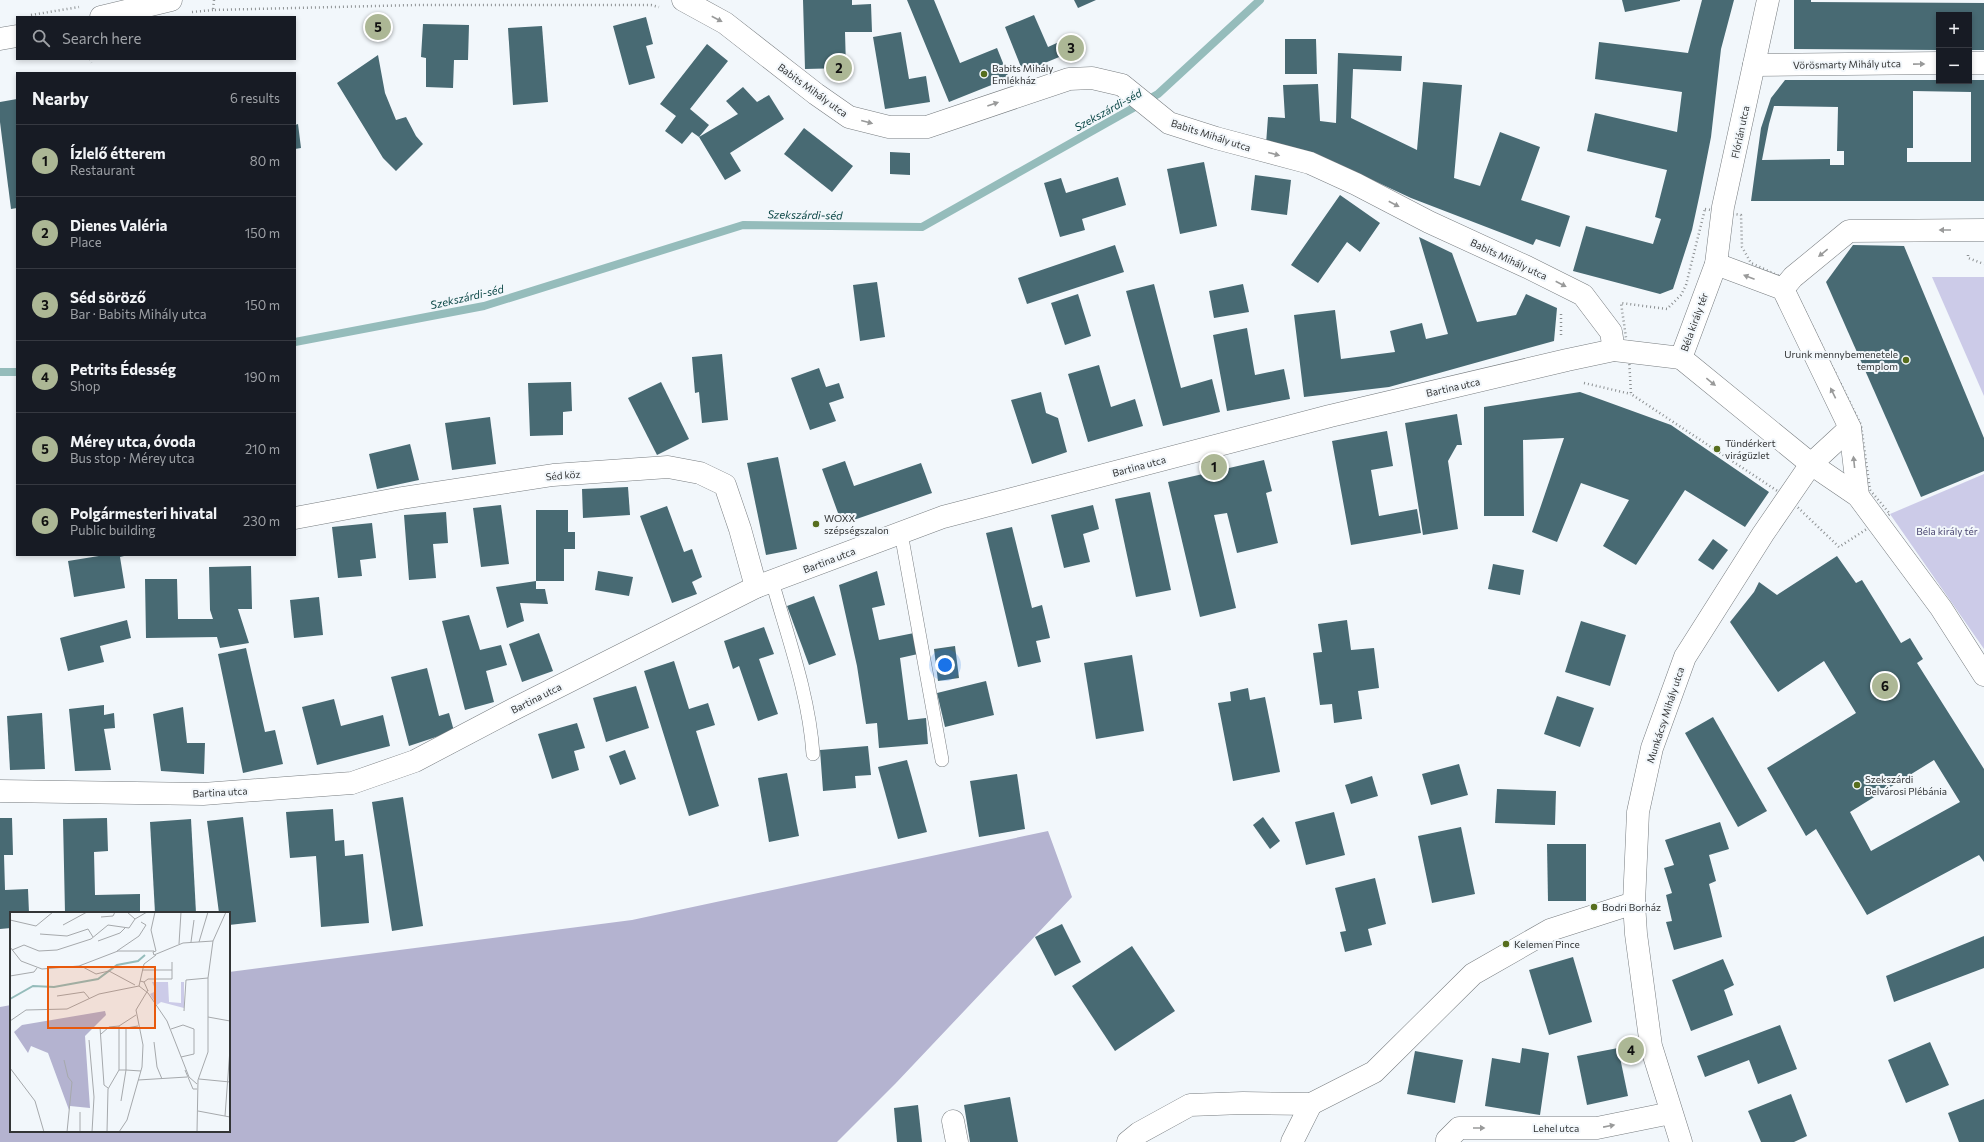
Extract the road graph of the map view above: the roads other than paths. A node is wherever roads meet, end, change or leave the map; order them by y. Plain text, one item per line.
1 (171, 0) edge
2 (1768, 0) edge
3 (674, 4) edge
4 (105, 16) edge
5 (16, 36) edge
6 (0, 39) edge
7 (1972, 63) edge
8 (1984, 63) edge
9 (1936, 64) edge
10 (1754, 65) junction
11 (1984, 230) edge
12 (1716, 264) junction
13 (1783, 289) junction
14 (1614, 350) junction
15 (1680, 358) junction
16 (1850, 428) junction
17 (1811, 464) junction
18 (1858, 496) junction
19 (296, 518) edge
20 (901, 533) junction
21 (764, 584) junction
22 (1984, 676) edge
23 (813, 754) dead end
24 (942, 760) dead end
25 (0, 791) edge
26 (1634, 903) junction
27 (1311, 1104) junction
28 (1671, 1113) junction
29 (1128, 1142) edge
30 (1292, 1142) edge
31 (1447, 1142) edge
32 (1680, 1142) edge

1 - 4 street
2 - 10 street, Flórián utca
3 -> 14 street, Babits Mihály utca
5 - 6 street
7 - 8 street
10 -> 9 street, Vörösmarty Mihály utca
10 - 12 street, Flórián utca
11 -> 13 street
13 -> 12 street
12 - 15 street, Béla király tér
16 -> 13 street, Béla király tér
14 - 15 street, Bartina utca
14 - 20 street, Bartina utca
15 -> 17 street, Béla király tér
16 - 17 street
18 -> 16 street, Béla király tér
17 - 18 street, Béla király tér
17 - 26 street, Munkácsy Mihály utca
18 - 22 street, Béla király tér
19 - 21 street, Séd köz
20 - 21 street, Bartina utca
20 - 24 lane
21 - 23 lane
21 - 25 street, Bartina utca
26 - 27 street
26 - 28 street, Munkácsy Mihály utca
27 - 29 street
27 - 30 street
31 -> 28 street, Lehel utca
28 - 32 street, Munkácsy Mihály utca

